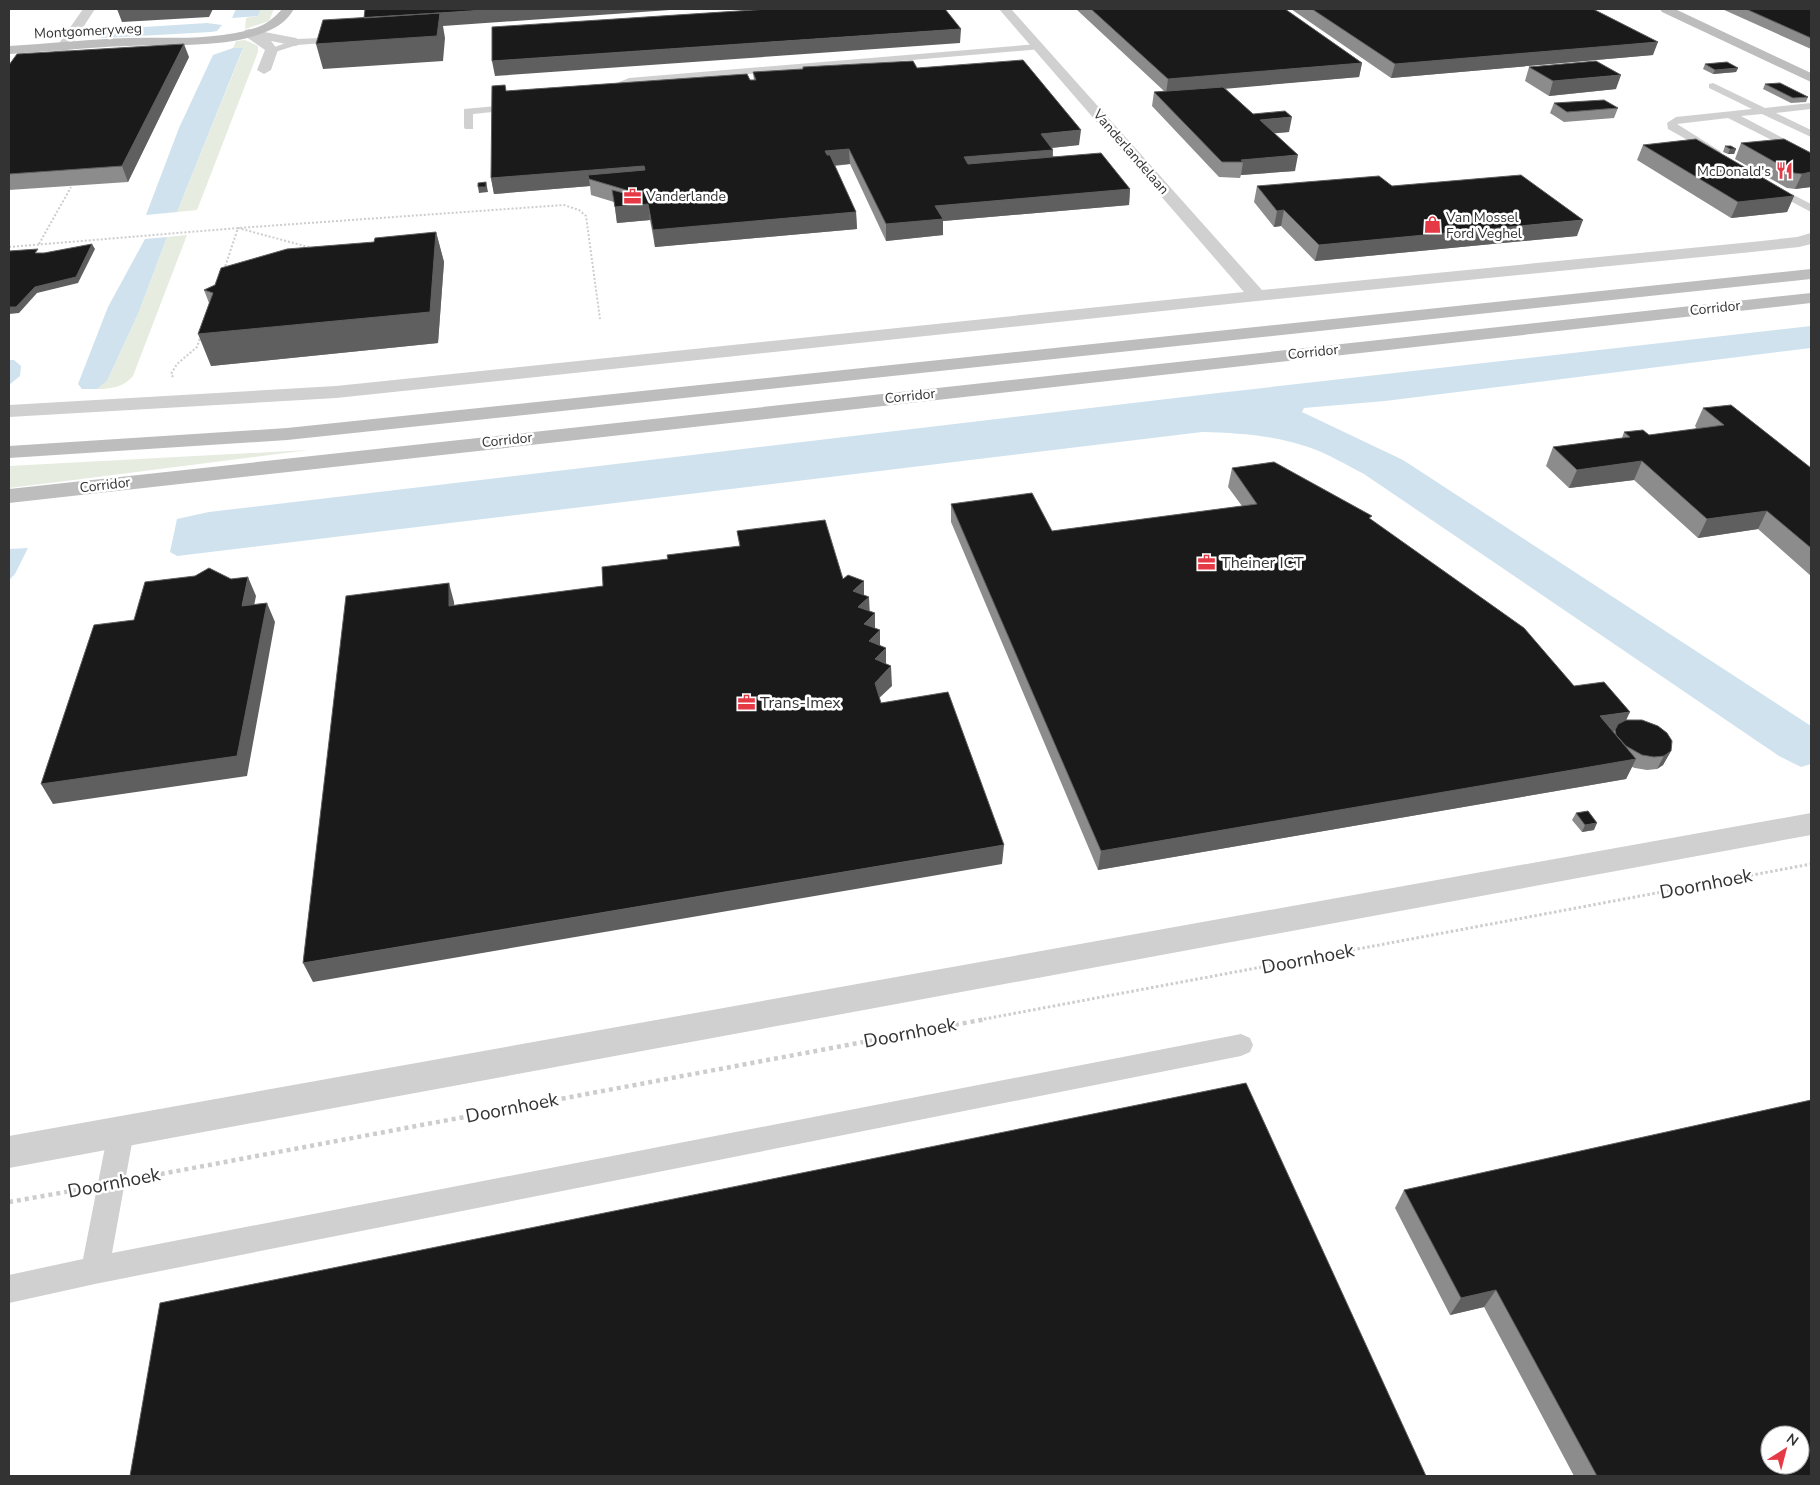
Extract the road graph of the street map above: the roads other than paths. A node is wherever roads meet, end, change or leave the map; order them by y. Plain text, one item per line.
1 (88, 9) edge
2 (288, 9) edge
3 (1005, 9) edge
4 (1666, 9) edge
5 (248, 33) junction
6 (321, 41) edge
7 (296, 42) junction
8 (1038, 47) junction
9 (62, 49) junction
10 (9, 50) edge
11 (272, 50) junction
12 (9, 55) edge
13 (264, 70) dead end
14 (1811, 78) edge
15 (1713, 86) dead end
16 (609, 100) edge
17 (525, 106) edge
18 (1811, 106) edge
19 (1766, 111) junction
20 (1728, 114) junction
21 (469, 127) dead end
22 (1811, 134) edge
23 (1722, 157) edge
24 (1811, 157) edge
25 (1764, 182) edge
26 (1811, 209) edge
27 (1811, 238) edge
28 (1811, 274) edge
29 (1257, 296) junction
30 (1811, 298) edge
31 (64, 408) junction
32 (9, 411) edge
33 (9, 425) edge
34 (9, 452) edge
35 (9, 496) edge
36 (1811, 824) edge
37 (1241, 1045) dead end
38 (121, 1132) junction
39 (9, 1152) edge
40 (95, 1270) junction
41 (9, 1289) edge

1 - 9 street
2 - 5 main road, Montgomeryweg
3 - 8 street, Vanderlandelaan
4 - 14 main road
5 - 7 street
5 - 9 main road, Montgomeryweg
5 - 11 street
6 - 7 lane
7 - 11 lane
8 - 16 lane
8 - 29 street, Vanderlandelaan
9 - 10 main road, Montgomeryweg
9 - 12 main road, Montgomeryweg
11 - 13 street
15 - 19 lane
17 - 21 lane
18 - 19 lane
19 - 20 lane
19 - 22 lane
20 - 23 lane
20 - 24 lane
25 - 26 lane
27 - 29 street
28 - 34 main road, Corridor
29 - 31 street
30 - 35 main road, Corridor
31 - 32 street
31 - 33 street
36 - 38 street
37 - 40 lane
38 - 39 street
38 - 40 lane
40 - 41 lane

